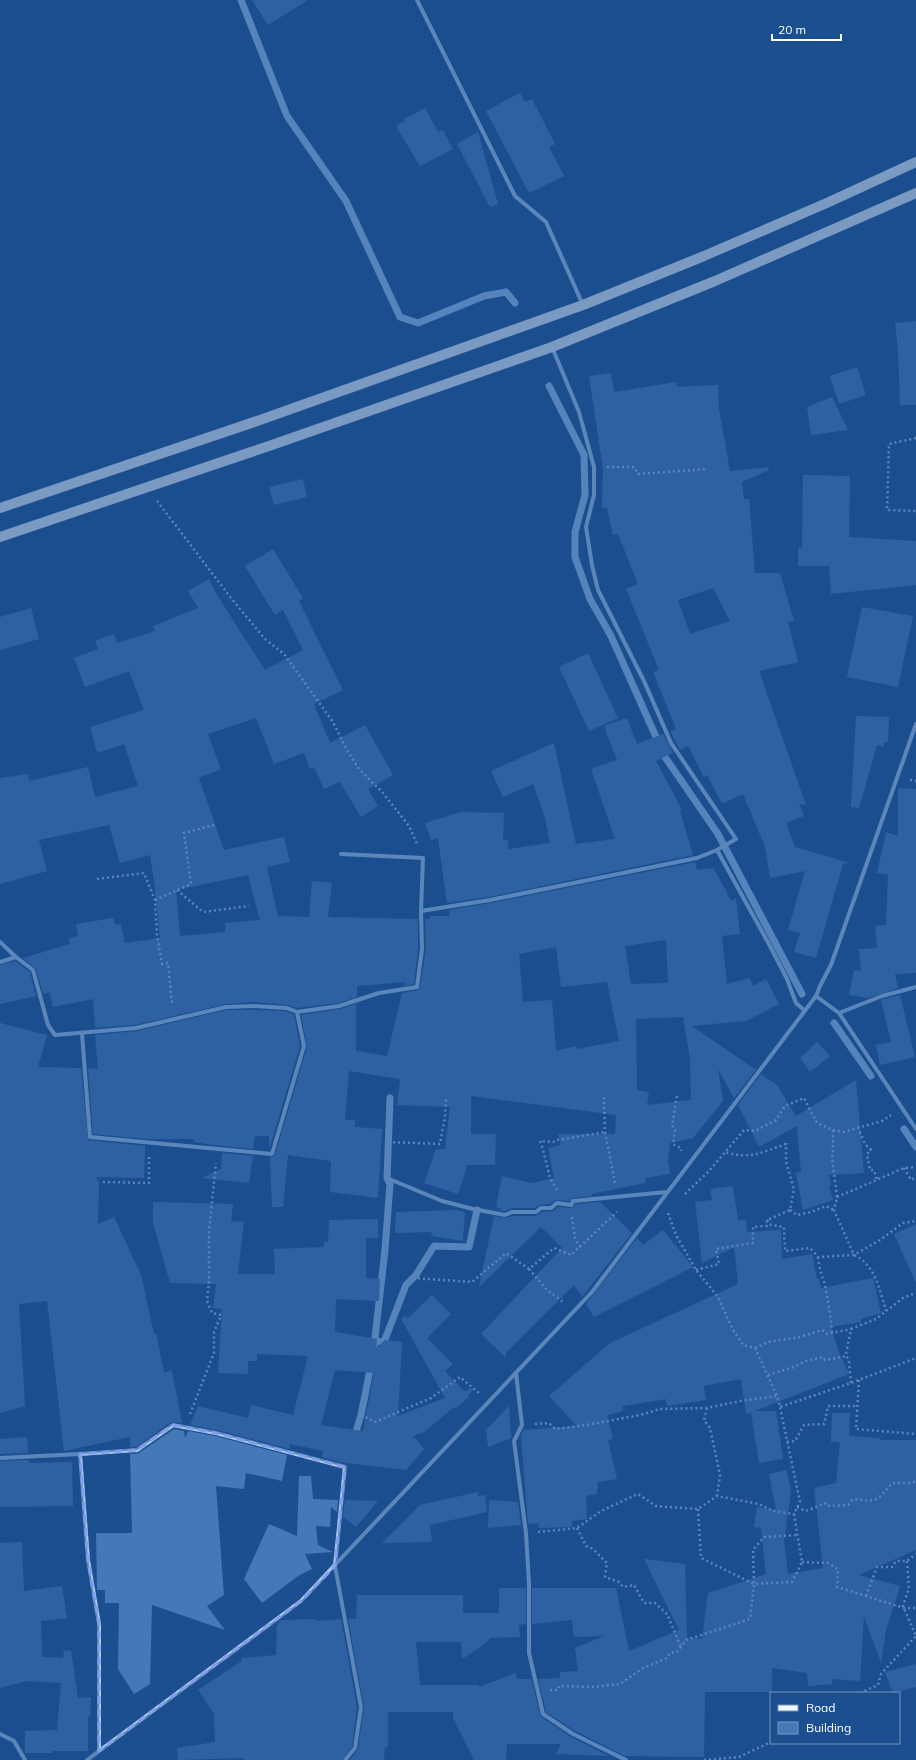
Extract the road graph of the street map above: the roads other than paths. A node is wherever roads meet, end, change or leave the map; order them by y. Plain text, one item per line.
1 (417, 0) edge
2 (916, 162) edge
3 (916, 193) edge
4 (583, 305) junction
5 (552, 347) junction
6 (0, 508) edge
7 (0, 537) edge
8 (916, 724) edge
9 (718, 849) junction
10 (341, 854) dead end
11 (421, 911) junction
12 (0, 942) edge
13 (16, 957) junction
14 (0, 962) edge
15 (916, 987) edge
16 (816, 996) junction
17 (804, 1010) junction
18 (298, 1012) junction
19 (838, 1013) junction
20 (82, 1034) junction
21 (916, 1129) edge
22 (387, 1178) dead end
23 (667, 1192) junction
24 (516, 1372) junction
25 (80, 1454) junction
26 (0, 1458) edge
27 (335, 1566) junction
28 (0, 1734) edge
29 (99, 1751) junction
30 (25, 1760) edge
31 (87, 1760) edge
32 (345, 1760) edge
33 (626, 1760) edge

1 - 4 street
2 - 4 main road
3 - 5 main road
4 - 6 main road
5 - 7 main road
5 - 9 street
8 - 16 street
9 - 11 street
9 - 17 street
10 - 11 street
11 - 18 street
12 - 13 street
13 - 14 street
13 - 20 street
15 - 19 street
16 - 17 street
16 - 19 street
17 - 23 street
18 - 20 street
18 - 20 street
19 - 21 street
22 - 23 street
23 - 24 street
24 - 27 street
24 - 33 street
25 - 26 street
25 - 27 street
25 - 29 street
27 - 29 street
27 - 32 street
28 - 30 street
29 - 31 street

